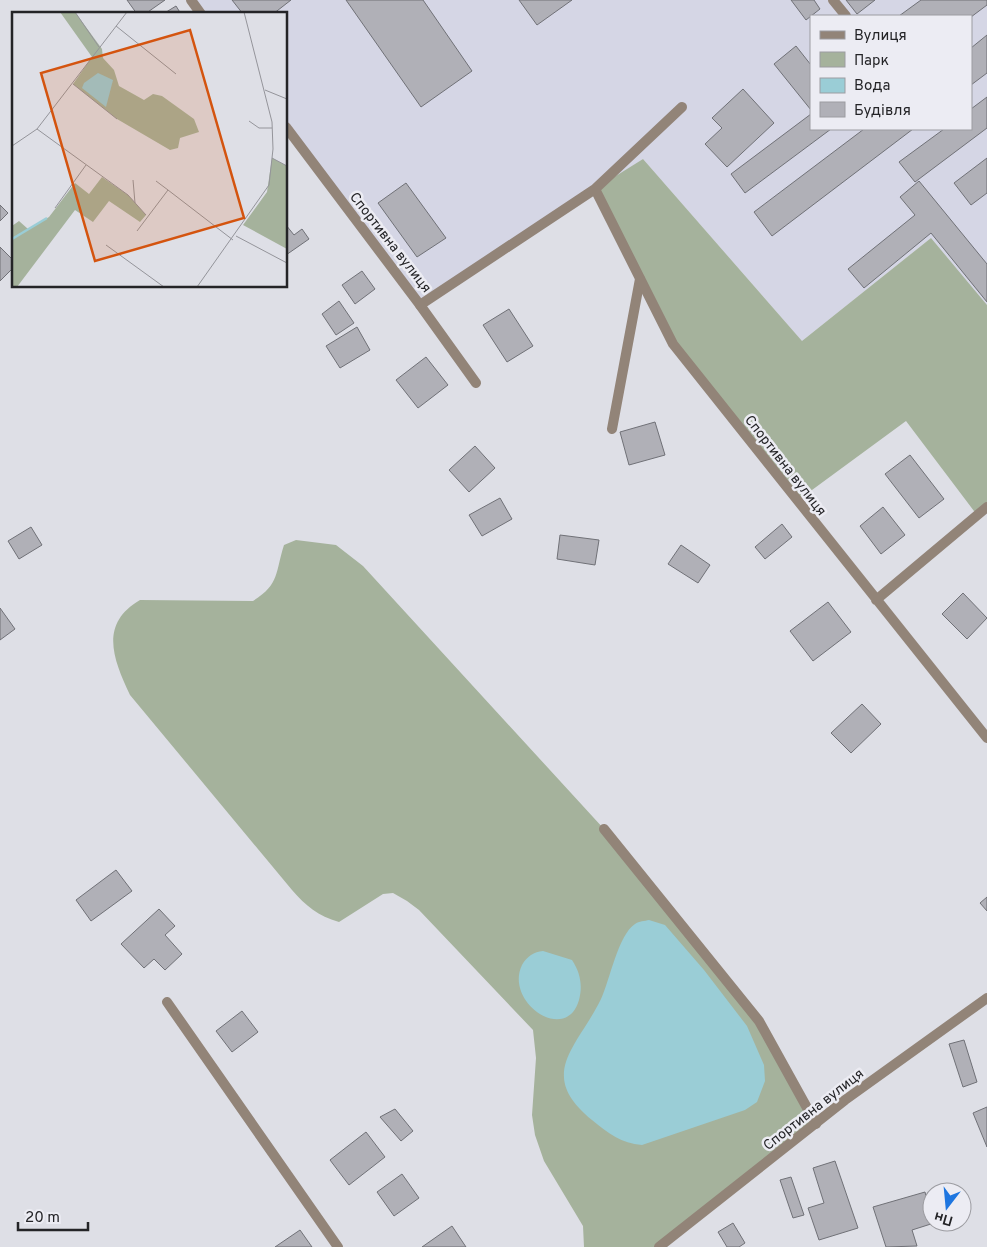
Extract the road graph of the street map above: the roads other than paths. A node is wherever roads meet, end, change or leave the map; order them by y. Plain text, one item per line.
1 (191, 0) edge
2 (833, 0) edge
3 (200, 12) edge
4 (845, 15) edge
5 (682, 106) dead end
6 (288, 130) edge
7 (594, 189) junction
8 (640, 278) junction
9 (420, 305) junction
10 (476, 383) dead end
11 (612, 429) dead end
12 (987, 507) edge
13 (876, 600) junction
14 (987, 738) edge
15 (604, 829) dead end
16 (987, 998) edge
17 (166, 1002) dead end
18 (816, 1124) junction
19 (338, 1247) edge
20 (659, 1247) edge

1 - 3 street
2 - 4 street
5 - 7 street, Спортивна вулиця
6 - 9 street, Спортивна вулиця
7 - 8 street, Спортивна вулиця
7 - 9 street, Спортивна вулиця
8 - 11 street
8 - 13 street, Спортивна вулиця
9 - 10 street
12 - 13 street
13 - 14 street, Спортивна вулиця
15 - 18 street
16 - 18 street, Спортивна вулиця
17 - 19 street
18 - 20 street, Спортивна вулиця

